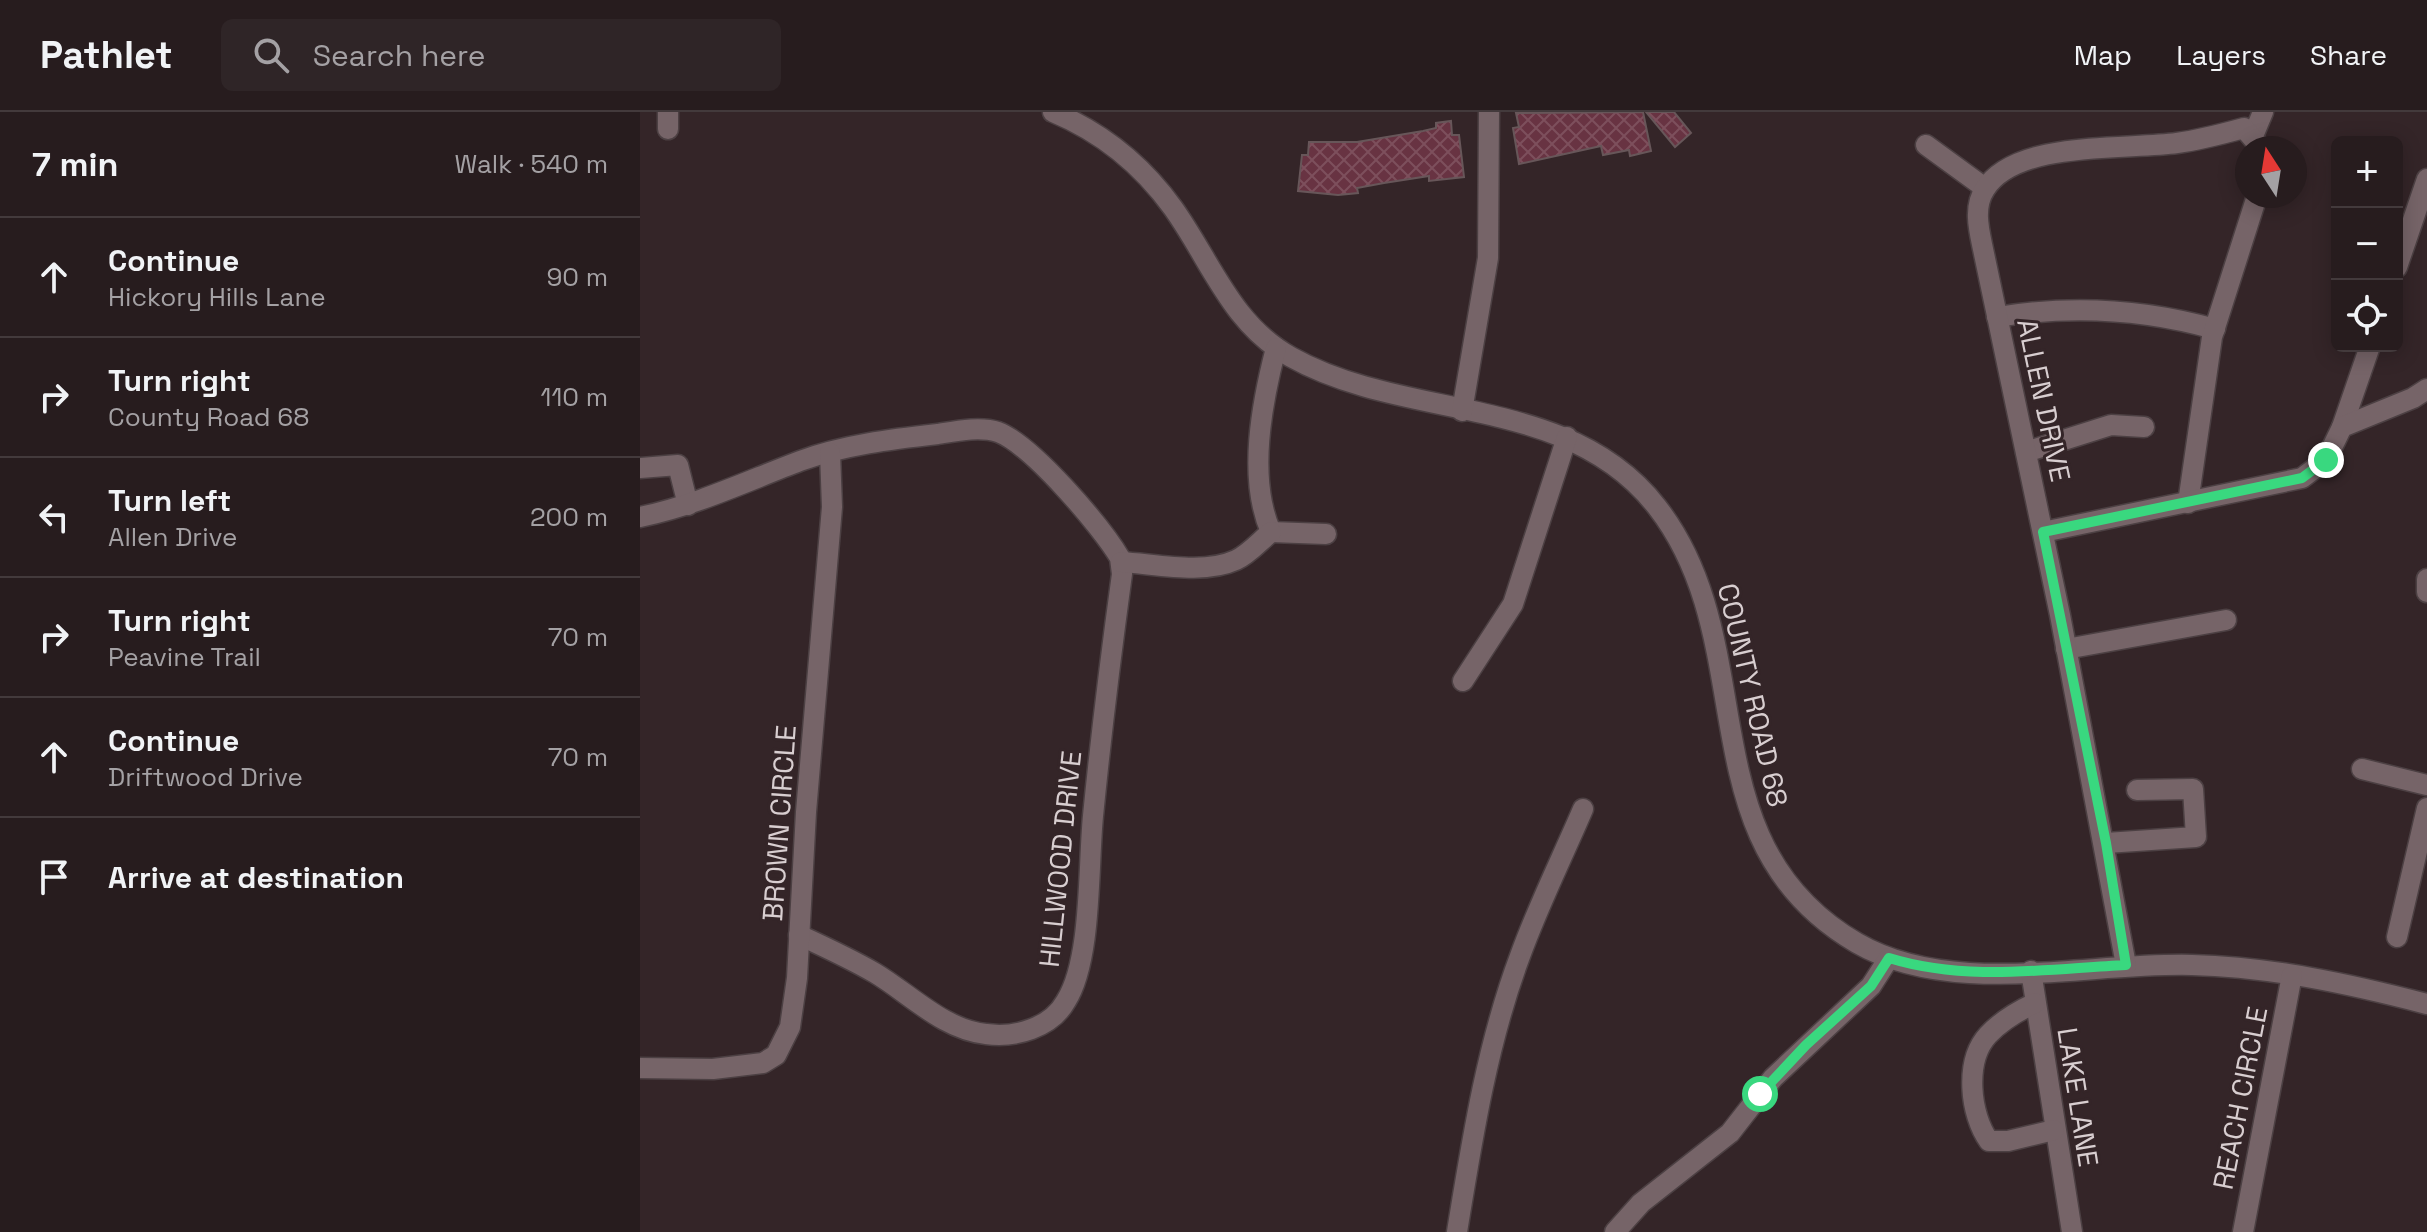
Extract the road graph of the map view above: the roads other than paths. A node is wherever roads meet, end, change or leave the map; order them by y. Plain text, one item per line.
1 (1053, 112) edge
2 (1489, 112) edge
3 (2263, 112) edge
4 (2251, 136) edge
5 (2258, 136) edge
6 (1926, 145) dead end
7 (2427, 179) edge
8 (1985, 188) junction
9 (2253, 208) edge
10 (2403, 249) edge
11 (1997, 317) junction
12 (2215, 329) junction
13 (1276, 348) junction
14 (2368, 352) edge
15 (2427, 389) edge
16 (1462, 411) junction
17 (2144, 427) dead end
18 (2342, 427) junction
19 (1567, 437) junction
20 (2026, 452) junction
21 (830, 453) junction
22 (640, 468) edge
23 (2188, 503) junction
24 (688, 505) junction
25 (640, 517) edge
26 (1271, 532) junction
27 (2043, 532) junction
28 (1326, 534) dead end
29 (1121, 562) junction
30 (2427, 579) edge
31 (2427, 592) edge
32 (2226, 620) dead end
33 (2066, 649) junction
34 (1463, 681) dead end
35 (2362, 769) dead end
36 (2427, 785) edge
37 (2137, 790) dead end
38 (2427, 808) edge
39 (1583, 809) dead end
40 (2106, 843) junction
41 (799, 935) junction
42 (2397, 937) dead end
43 (1889, 958) junction
44 (2126, 965) junction
45 (2031, 971) junction
46 (2292, 975) junction
47 (2035, 1003) junction
48 (2427, 1004) edge
49 (640, 1068) edge
50 (2054, 1130) junction
51 (1457, 1232) edge
52 (1615, 1232) edge
53 (2072, 1232) edge
54 (2243, 1232) edge

1 - 13 street, COUNTY ROAD 68
2 - 16 street
3 - 5 street
4 - 8 street
6 - 8 street
7 - 10 street
8 - 11 street, ALLEN DRIVE
9 - 12 street
11 - 12 street
11 - 20 street, ALLEN DRIVE
12 - 23 street
13 - 16 street, COUNTY ROAD 68
13 - 26 street
14 - 18 street
15 - 18 street
16 - 19 street, COUNTY ROAD 68
17 - 20 street
18 - 23 street
19 - 34 street
19 - 43 street, COUNTY ROAD 68
20 - 27 street, ALLEN DRIVE
21 - 24 street
21 - 29 street
21 - 41 street, BROWN CIRCLE
22 - 24 street
23 - 27 street
24 - 25 street
26 - 28 street
26 - 29 street
27 - 33 street, ALLEN DRIVE
29 - 41 street, HILLWOOD DRIVE
30 - 31 street
32 - 33 street
33 - 40 street, ALLEN DRIVE
35 - 36 street
37 - 40 street
38 - 42 street
39 - 51 street
40 - 44 street, ALLEN DRIVE
41 - 49 street, BROWN CIRCLE
43 - 45 street, COUNTY ROAD 68
43 - 52 street
44 - 45 street, COUNTY ROAD 68
44 - 46 street, COUNTY ROAD 68
45 - 47 street, LAKE LANE
46 - 48 street, COUNTY ROAD 68
46 - 54 street, REACH CIRCLE
47 - 50 street, LAKE LANE
47 - 50 street
50 - 53 street, LAKE LANE

